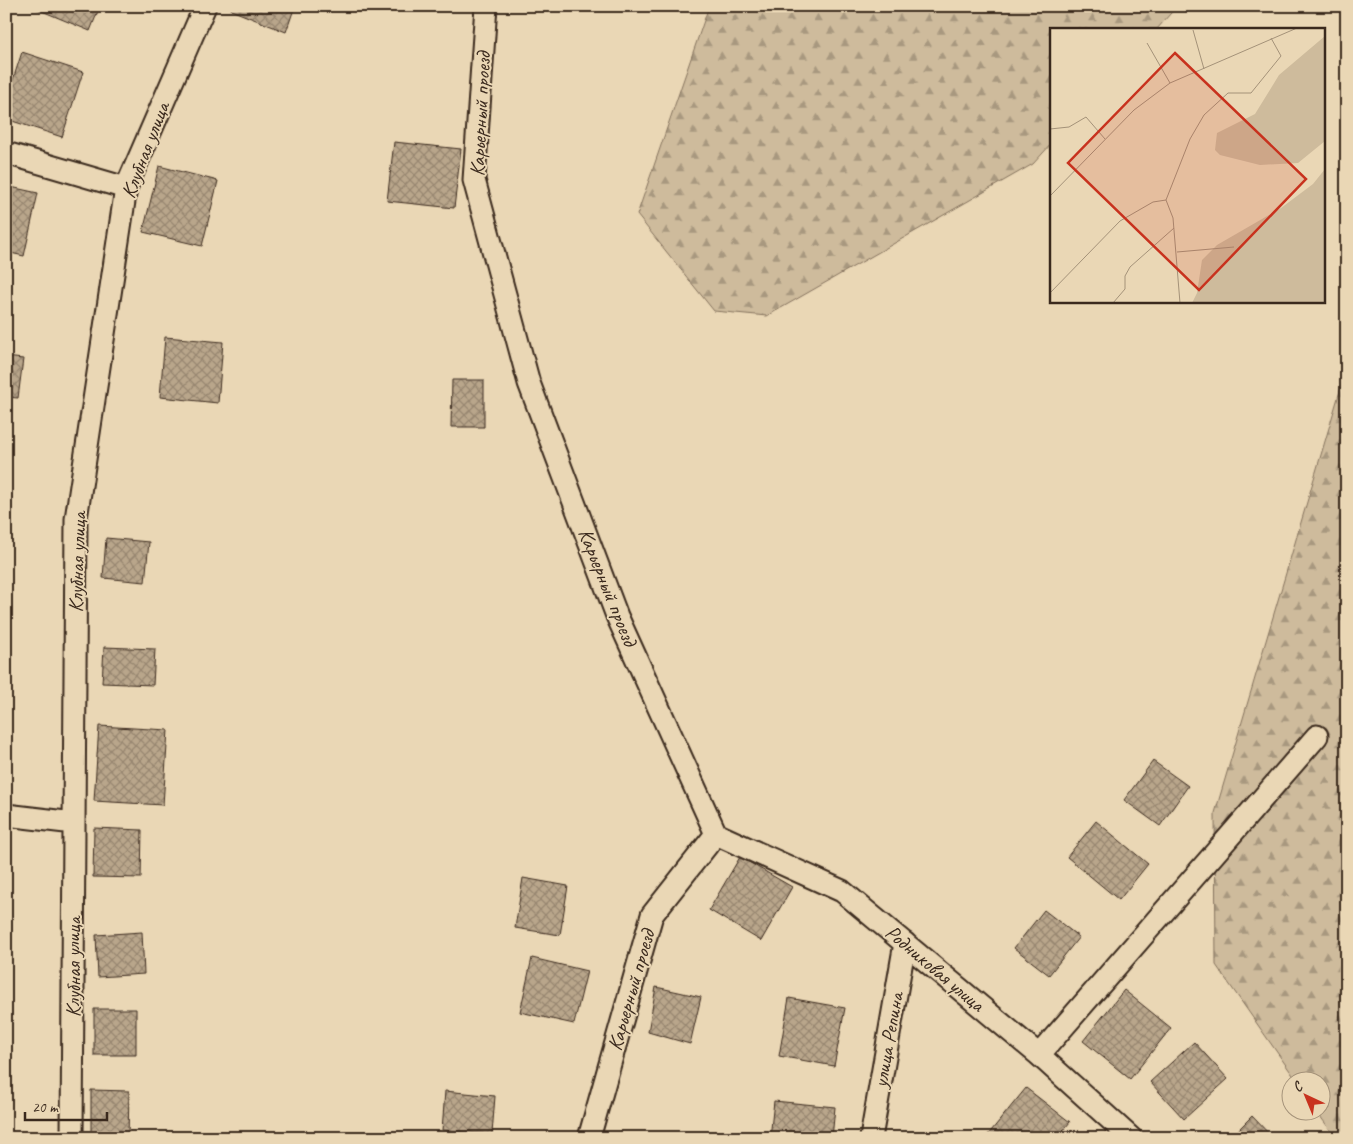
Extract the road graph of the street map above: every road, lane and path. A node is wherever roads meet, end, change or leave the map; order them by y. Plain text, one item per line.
1 (205, 6) edge
2 (486, 6) edge
3 (6, 153) edge
4 (126, 188) junction
5 (1317, 736) dead end
6 (6, 815) edge
7 (74, 823) junction
8 (716, 834) junction
9 (905, 943) junction
10 (1039, 1055) junction
11 (72, 1138) edge
12 (590, 1138) edge
13 (870, 1138) edge
14 (1131, 1138) edge

1 - 4 street, Клубная улица
2 - 8 street, Карьерный проезд
3 - 4 street
4 - 7 street, Клубная улица
5 - 10 street
6 - 7 street
7 - 11 street, Клубная улица
8 - 9 street, Родниковая улица
8 - 12 street, Карьерный проезд
9 - 10 street, Родниковая улица
9 - 13 street, улица Репина
10 - 14 street, Родниковая улица

